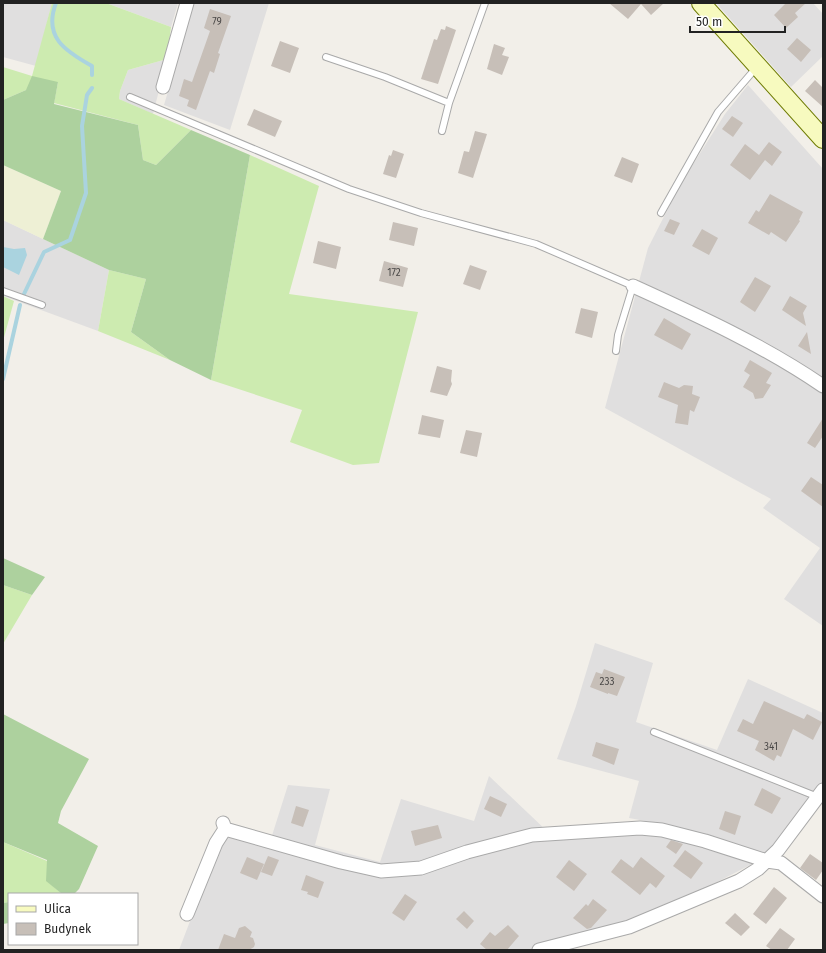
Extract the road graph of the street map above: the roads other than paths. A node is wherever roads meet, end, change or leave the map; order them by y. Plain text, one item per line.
1 (187, 3) edge
2 (485, 3) edge
3 (701, 3) edge
4 (326, 56) dead end
5 (758, 66) junction
6 (163, 87) dead end
7 (130, 97) dead end
8 (449, 103) junction
9 (442, 131) dead end
10 (823, 139) edge
11 (661, 213) dead end
12 (633, 286) junction
13 (3, 291) edge
14 (42, 305) dead end
15 (616, 351) dead end
16 (823, 386) edge
17 (654, 732) dead end
18 (820, 793) edge
19 (767, 861) junction
20 (823, 896) edge
21 (187, 914) dead end
22 (553, 948) edge
23 (538, 950) edge

1 - 6 street
2 - 8 lane
3 - 5 main road
4 - 8 lane
5 - 10 main road
5 - 11 lane
7 - 12 lane
8 - 9 lane
12 - 15 lane
12 - 16 street
13 - 14 lane
17 - 18 lane
18 - 19 street
19 - 20 street
19 - 21 street
19 - 22 street
22 - 23 street

